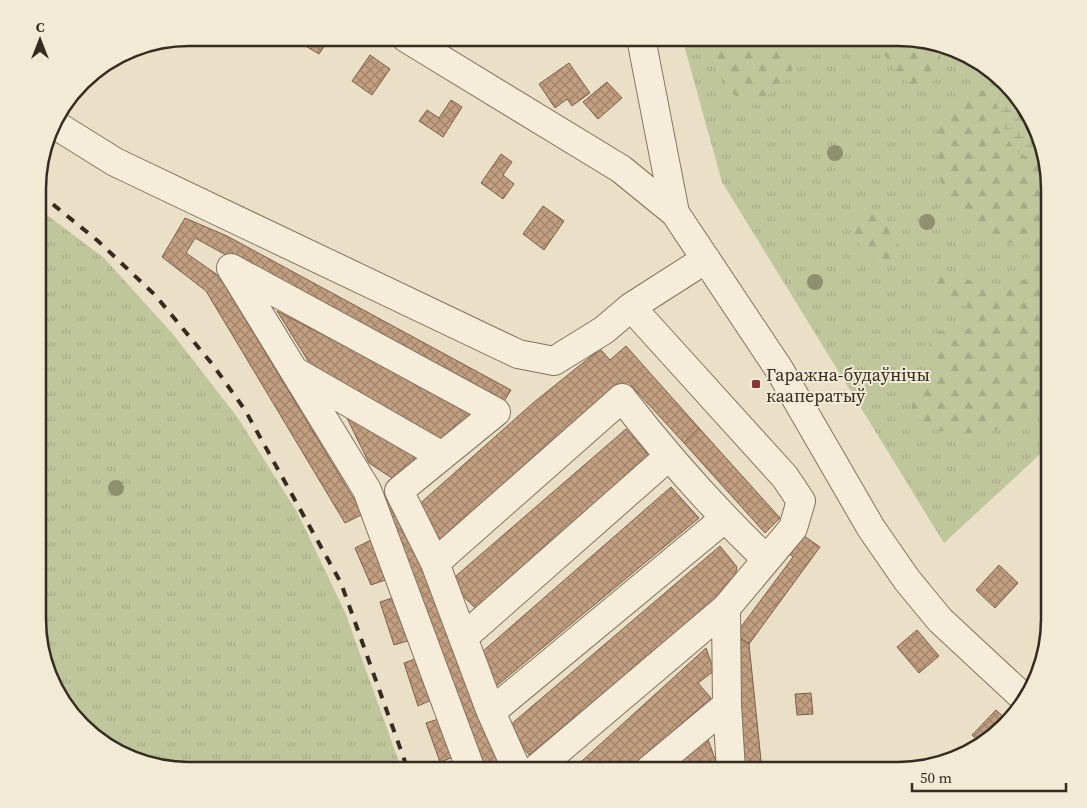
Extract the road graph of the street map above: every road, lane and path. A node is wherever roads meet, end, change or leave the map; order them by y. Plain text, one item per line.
1 (421, 47) edge
2 (642, 47) edge
3 (60, 128) edge
4 (675, 214) junction
5 (706, 260) junction
6 (630, 306) junction
7 (294, 371) junction
8 (442, 456) junction
9 (668, 457) junction
10 (367, 490) junction
11 (399, 491) junction
12 (724, 519) junction
13 (766, 559) junction
14 (435, 563) junction
15 (726, 608) junction
16 (464, 636) junction
17 (1019, 694) edge
18 (727, 705) junction
19 (491, 712) junction
20 (468, 761) edge
21 (513, 761) edge
22 (545, 762) edge
23 (659, 762) edge
24 (730, 762) edge

1 - 4 street
2 - 4 street
3 - 6 street
4 - 5 street
5 - 6 street
5 - 17 street
6 - 13 street
7 - 8 street
7 - 8 street
7 - 10 street
8 - 11 street
9 - 12 street
9 - 14 street
9 - 16 street
10 - 11 street
10 - 20 street
11 - 14 street
12 - 13 street
12 - 19 street
13 - 15 street
14 - 16 street
15 - 18 street
15 - 22 street
16 - 19 street
18 - 23 street
18 - 24 street
19 - 21 street

